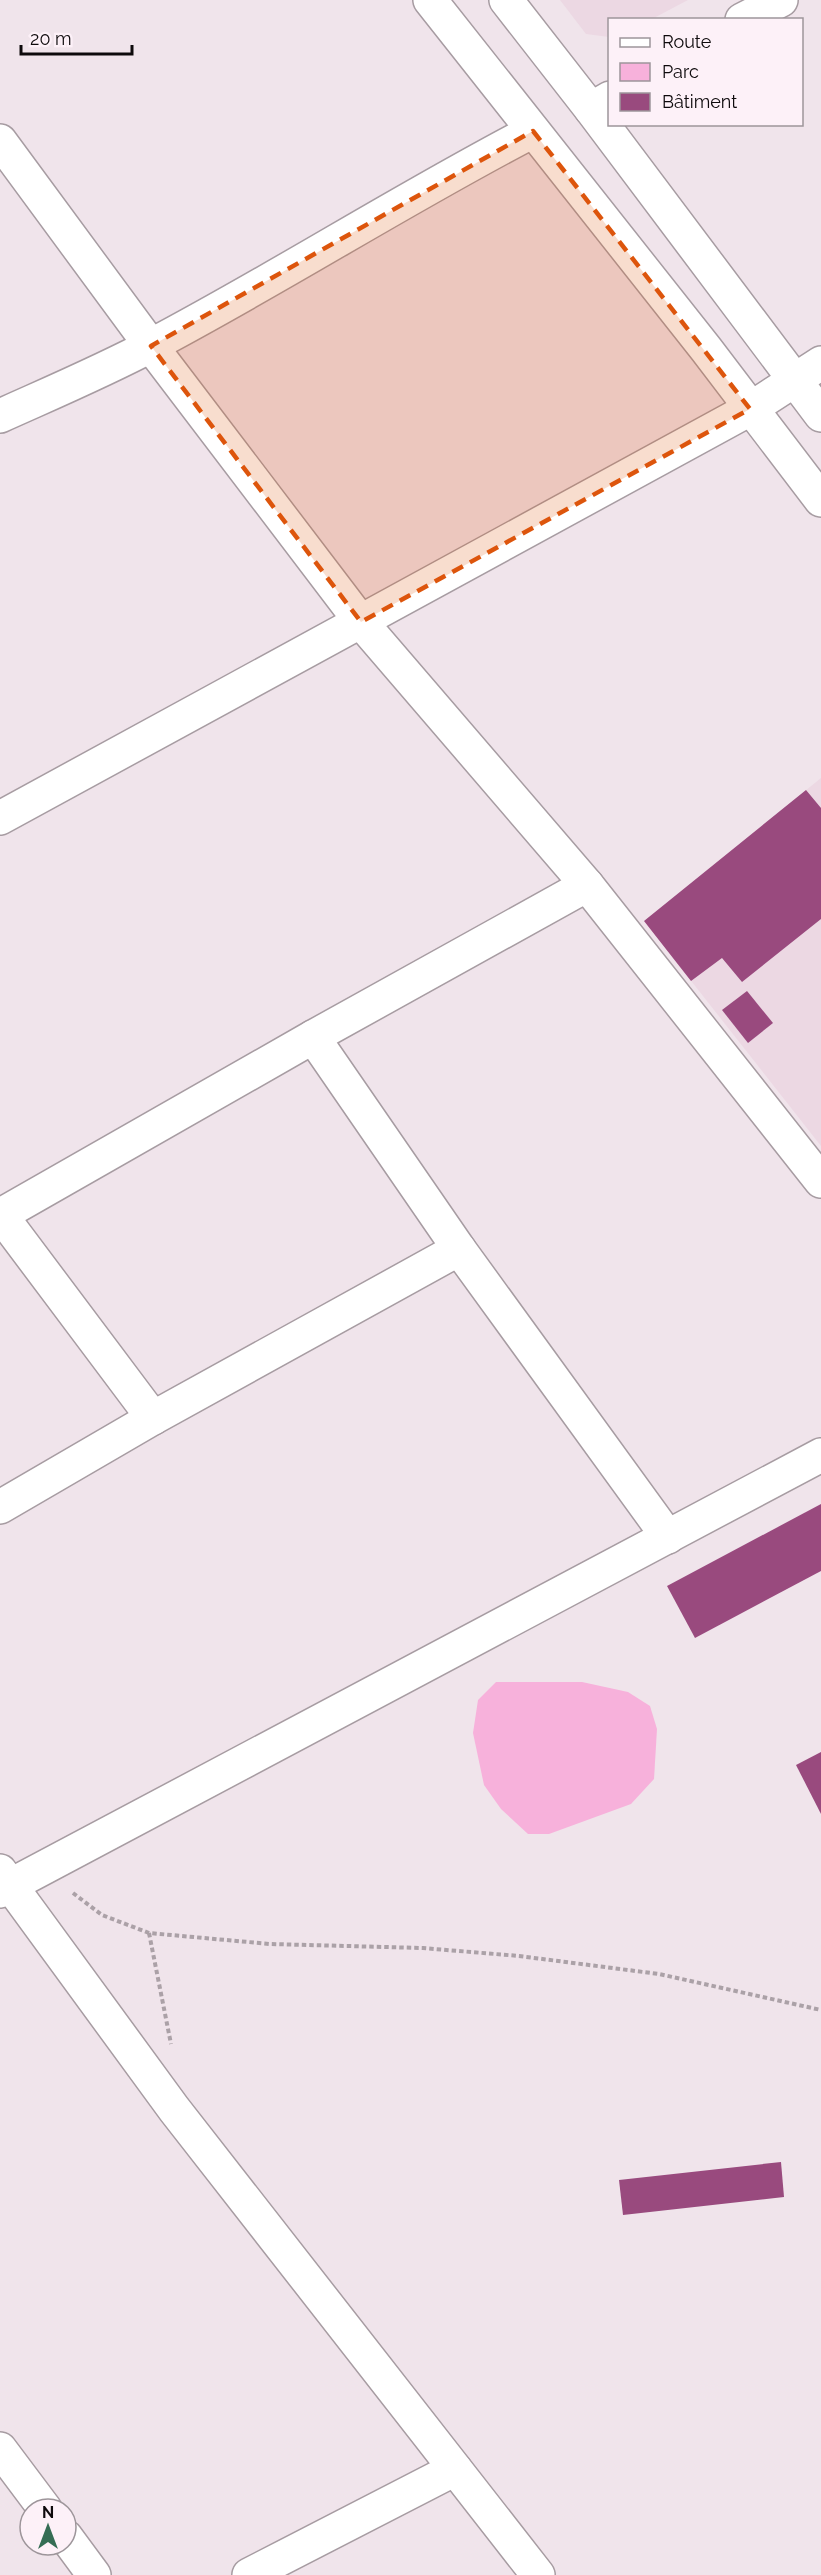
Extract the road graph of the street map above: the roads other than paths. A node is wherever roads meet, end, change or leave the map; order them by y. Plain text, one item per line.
1 (430, 0) edge
2 (506, 0) edge
3 (782, 0) edge
4 (746, 18) edge
5 (600, 103) edge
6 (618, 126) edge
7 (533, 131) junction
8 (0, 141) edge
9 (151, 346) junction
10 (808, 371) edge
11 (750, 409) junction
12 (821, 415) edge
13 (0, 416) edge
14 (821, 500) edge
15 (361, 622) junction
16 (0, 818) edge
17 (588, 885) junction
18 (313, 1037) junction
19 (821, 1181) edge
20 (0, 1215) edge
21 (459, 1249) junction
22 (153, 1418) junction
23 (821, 1455) edge
24 (0, 1507) edge
25 (668, 1537) junction
26 (4, 1883) edge
27 (0, 2449) edge
28 (455, 2469) junction
29 (36, 2497) edge
30 (78, 2553) edge
31 (94, 2575) edge
32 (249, 2575) edge
33 (538, 2575) edge

1 - 7 street
2 - 5 street
3 - 4 street
6 - 10 street
7 - 9 street
7 - 11 street
8 - 9 street
9 - 13 street
9 - 15 street
10 - 11 street
10 - 12 street
11 - 14 street
11 - 15 street
15 - 16 street
15 - 17 street
17 - 18 street
17 - 19 street
18 - 20 street
18 - 21 street
20 - 22 street
21 - 22 street
21 - 25 street
22 - 24 street
23 - 25 street
25 - 26 street
26 - 28 street
27 - 29 street
28 - 32 street
28 - 33 street
30 - 31 street

